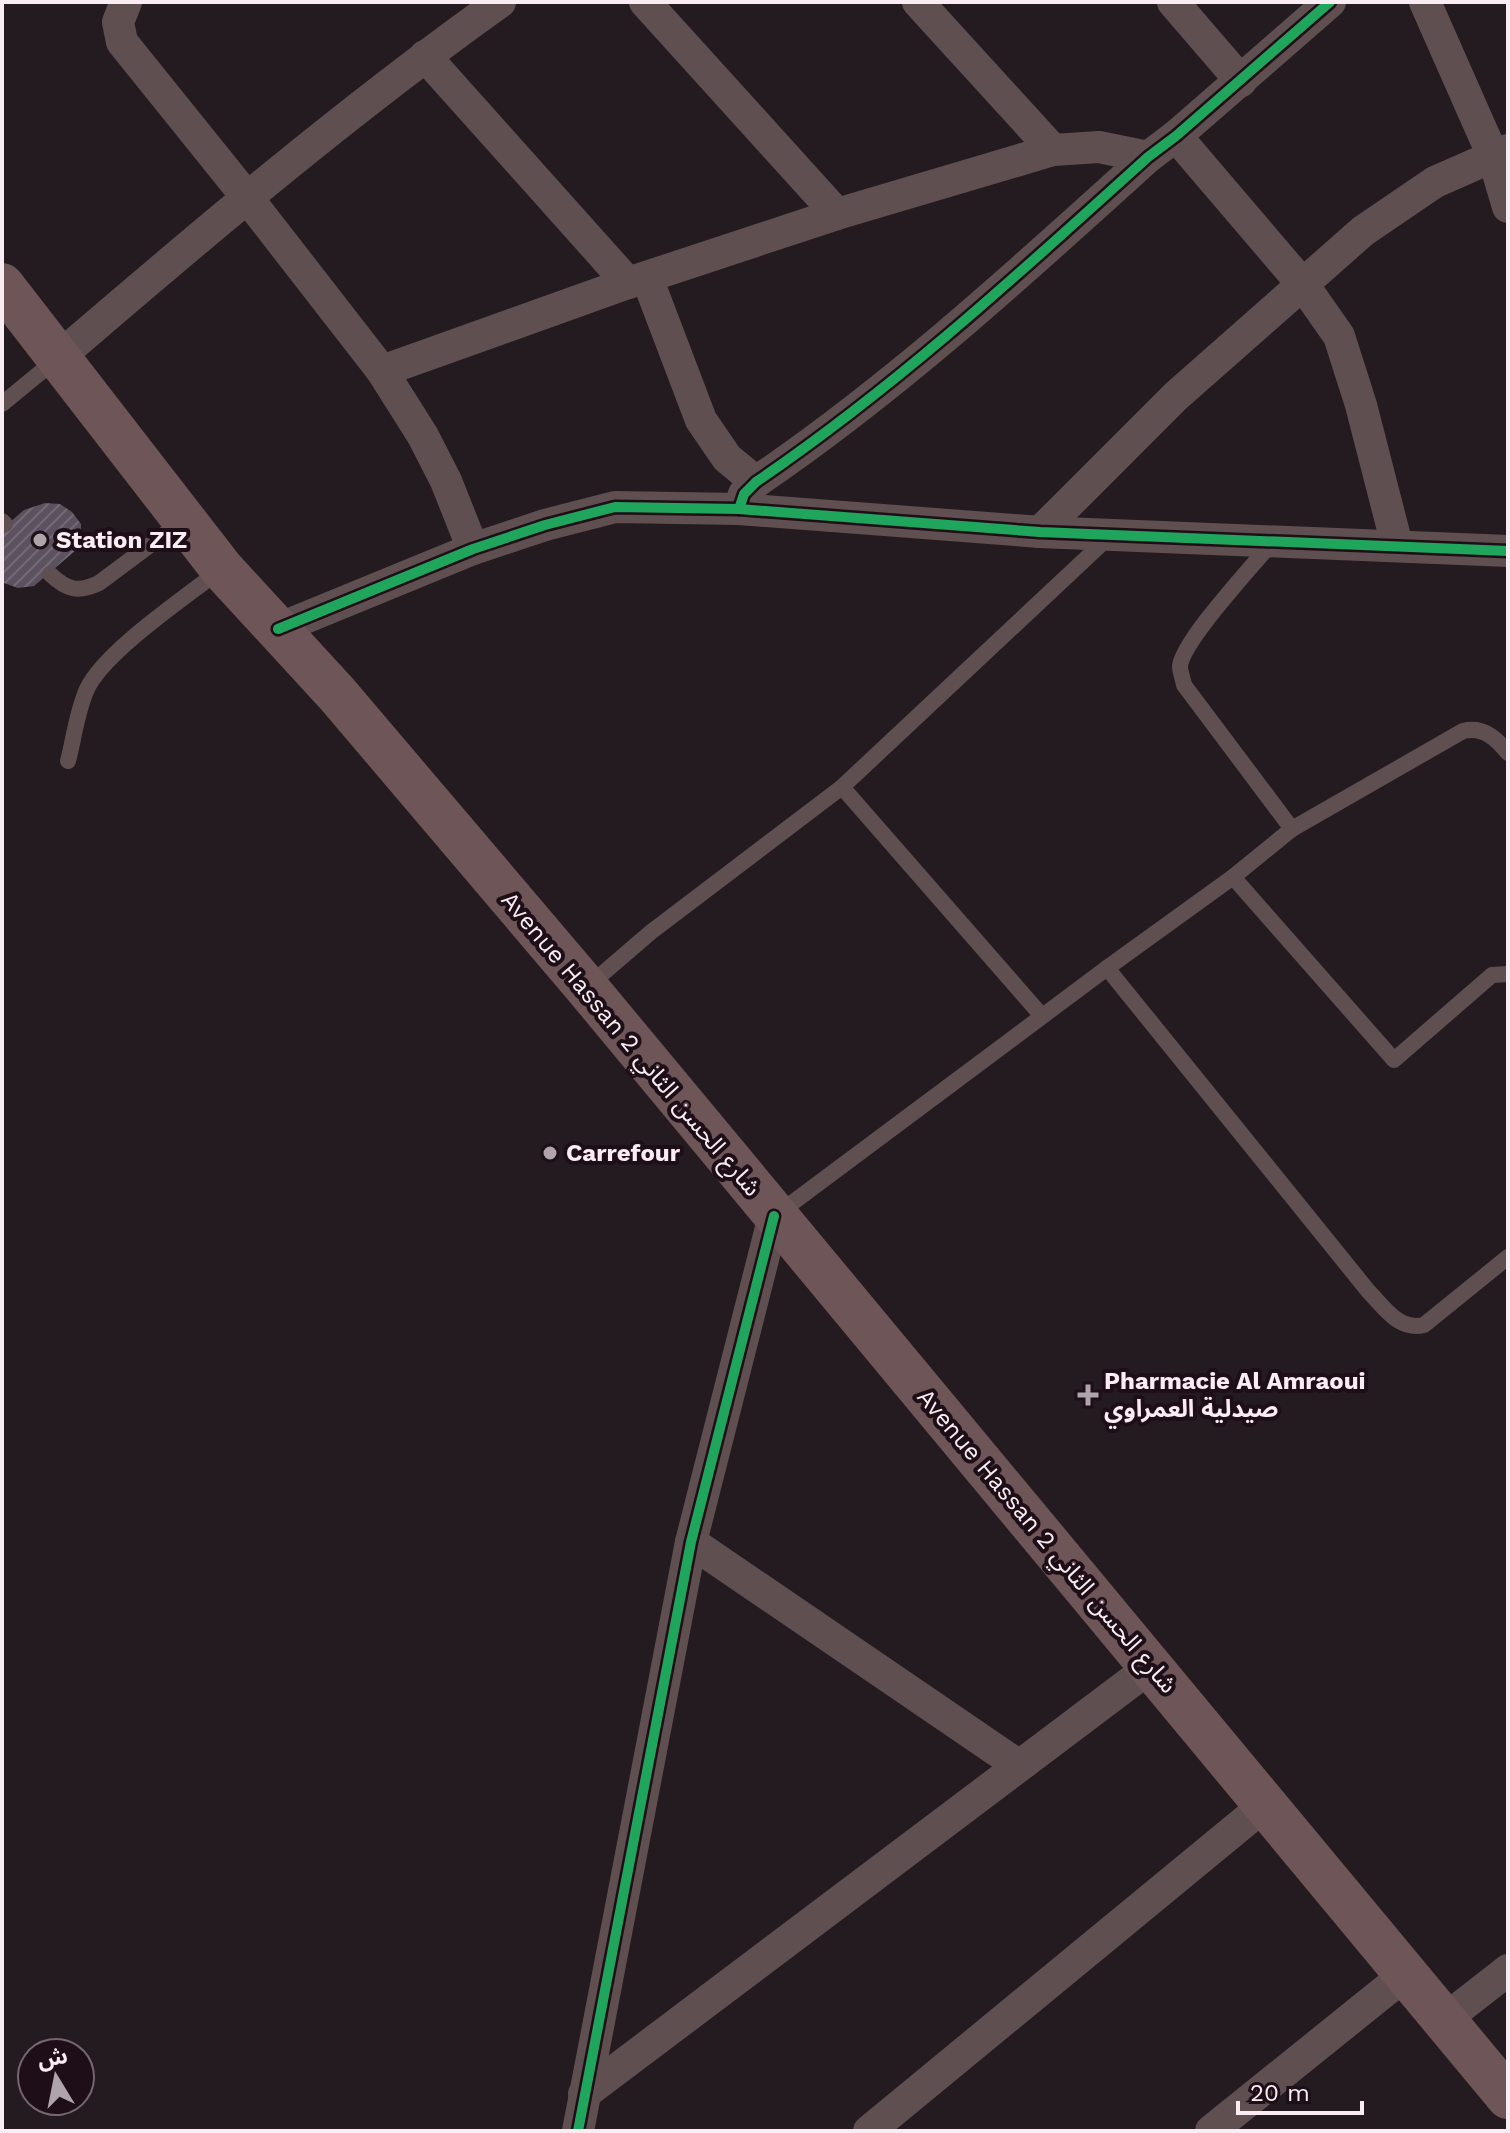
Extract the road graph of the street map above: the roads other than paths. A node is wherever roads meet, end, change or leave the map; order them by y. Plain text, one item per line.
1 (126, 2) edge
2 (500, 2) edge
3 (645, 2) edge
4 (918, 2) edge
5 (1173, 2) edge
6 (1330, 2) edge
7 (1425, 2) edge
8 (425, 56) junction
9 (1241, 81) junction
10 (1176, 136) junction
11 (1053, 150) junction
12 (1500, 153) edge
13 (1148, 157) junction
14 (246, 196) junction
15 (1508, 207) edge
16 (837, 214) junction
17 (637, 281) junction
18 (2, 285) edge
19 (1304, 286) junction
20 (59, 357) junction
21 (382, 371) junction
22 (2, 404) edge
23 (756, 482) junction
24 (739, 509) junction
25 (184, 520) junction
26 (1040, 532) junction
27 (1112, 534) junction
28 (1274, 540) junction
29 (1397, 545) junction
30 (473, 549) junction
31 (1508, 551) edge
32 (222, 569) junction
33 (50, 574) dead end
34 (278, 629) junction
35 (1508, 753) edge
36 (68, 761) dead end
37 (842, 787) junction
38 (1292, 829) junction
39 (1233, 877) junction
40 (1107, 968) junction
41 (1508, 974) edge
42 (586, 987) junction
43 (1042, 1016) junction
44 (774, 1216) junction
45 (1508, 1257) edge
46 (691, 1542) junction
47 (1152, 1666) junction
48 (1018, 1765) junction
49 (1266, 1804) junction
50 (1508, 1970) edge
51 (1406, 1974) junction
52 (1444, 2020) junction
53 (584, 2094) junction
54 (1508, 2097) edge
55 (1217, 2129) edge
56 (578, 2131) edge
57 (869, 2131) edge

1 - 14 street
2 - 8 street
3 - 16 street
4 - 11 street
5 - 9 street
6 - 9 street
7 - 12 street
8 - 14 street
8 - 17 street
9 - 10 street
10 - 13 street
10 - 19 street
11 - 13 street
11 - 16 street
12 - 15 street
12 - 19 street
13 - 23 street
14 - 20 street
14 - 21 street
16 - 17 street
17 - 21 street
17 - 23 street
18 - 20 main road, Avenue Hassan 2 شارع الحسن الثاني
19 - 26 street
19 - 29 street
20 - 22 lane
20 - 25 main road, Avenue Hassan 2 شارع الحسن الثاني
21 - 30 street
23 - 24 street
24 - 26 street
24 - 30 street
25 - 32 main road, Avenue Hassan 2 شارع الحسن الثاني
25 - 33 lane
26 - 27 street
27 - 28 street
27 - 37 lane
28 - 29 street
28 - 38 lane
29 - 31 street
30 - 34 street
32 - 34 main road, Avenue Hassan 2 شارع الحسن الثاني
32 - 36 lane
34 - 42 main road, Avenue Hassan 2 شارع الحسن الثاني
35 - 38 lane
37 - 42 lane
37 - 43 lane
38 - 39 lane
39 - 40 lane
39 - 41 lane
40 - 43 lane
40 - 45 lane
42 - 44 main road, Avenue Hassan 2 شارع الحسن الثاني
43 - 44 lane
44 - 46 street
44 - 47 main road, Avenue Hassan 2 شارع الحسن الثاني
46 - 48 street
46 - 53 street
47 - 48 street
47 - 49 main road, Avenue Hassan 2 شارع الحسن الثاني
48 - 53 street
49 - 51 main road, Avenue Hassan 2 شارع الحسن الثاني
49 - 57 street
50 - 52 street
51 - 52 main road, Avenue Hassan 2 شارع الحسن الثاني
51 - 55 street
52 - 54 main road, Avenue Hassan 2 شارع الحسن الثاني
53 - 56 street

